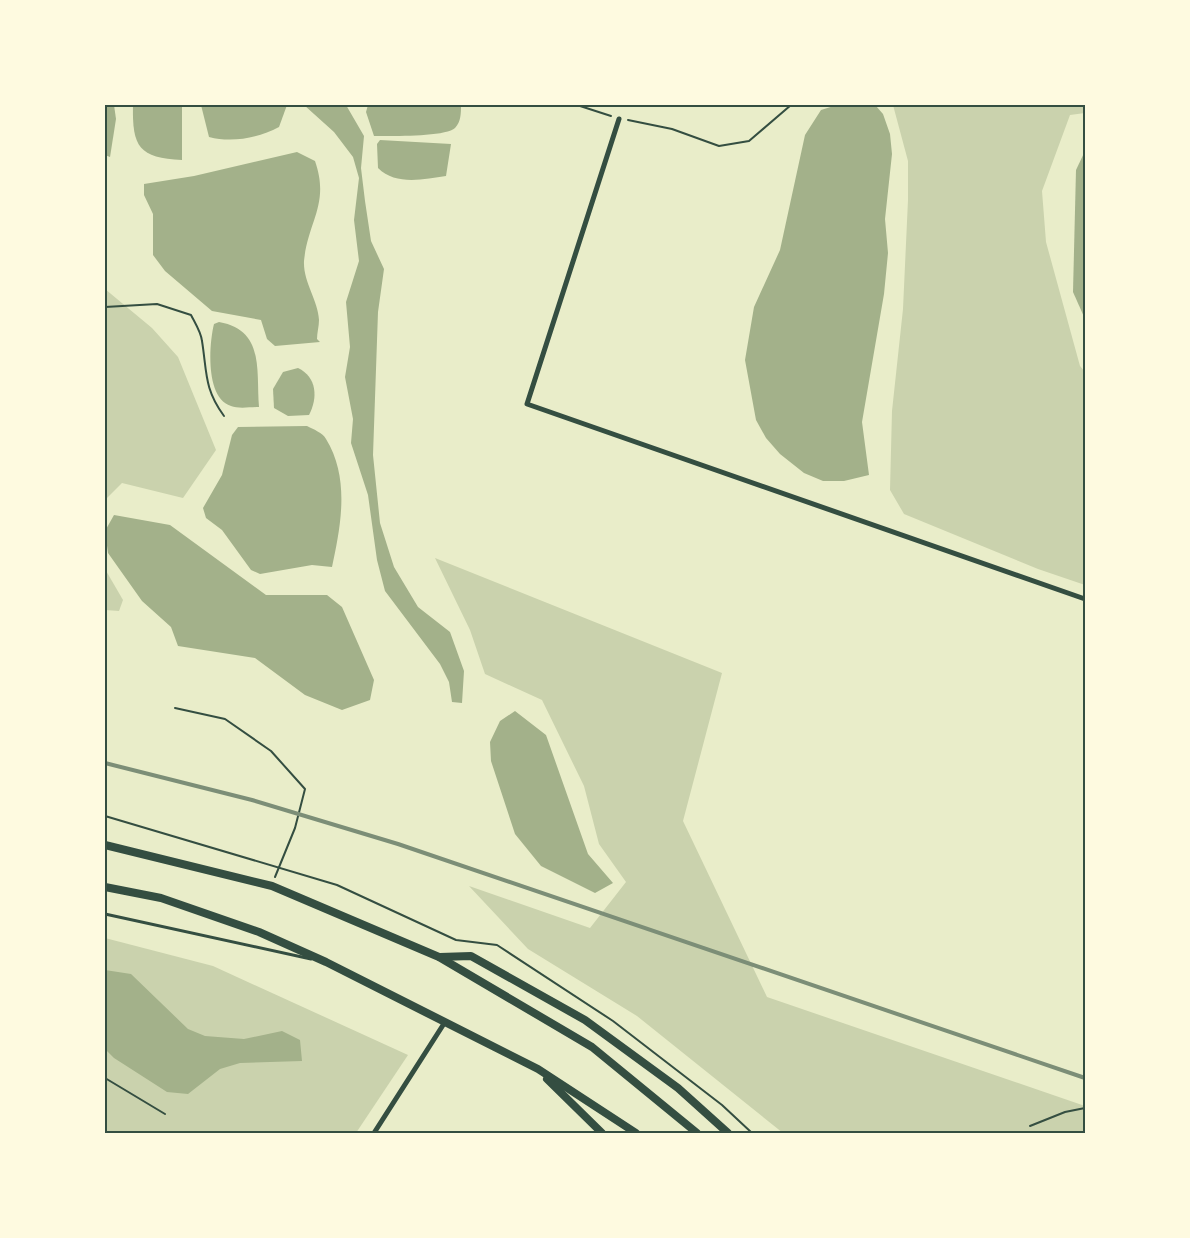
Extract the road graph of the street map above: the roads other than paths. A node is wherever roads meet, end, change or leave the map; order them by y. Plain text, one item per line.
1 (618, 119) road end
2 (1085, 599) edge
3 (105, 845) edge
4 (105, 887) edge
5 (105, 914) edge
6 (439, 957) junction
7 (326, 962) junction
8 (445, 1022) junction
9 (538, 1069) junction
10 (374, 1133) edge
11 (602, 1133) edge
12 (636, 1133) edge
13 (697, 1133) edge
14 (729, 1133) edge

1 - 2 street
3 - 6 main road
4 - 7 main road
5 - 7 lane
6 - 13 main road
6 - 14 main road
7 - 8 main road
8 - 9 main road
8 - 10 street
9 - 11 main road
9 - 12 main road

